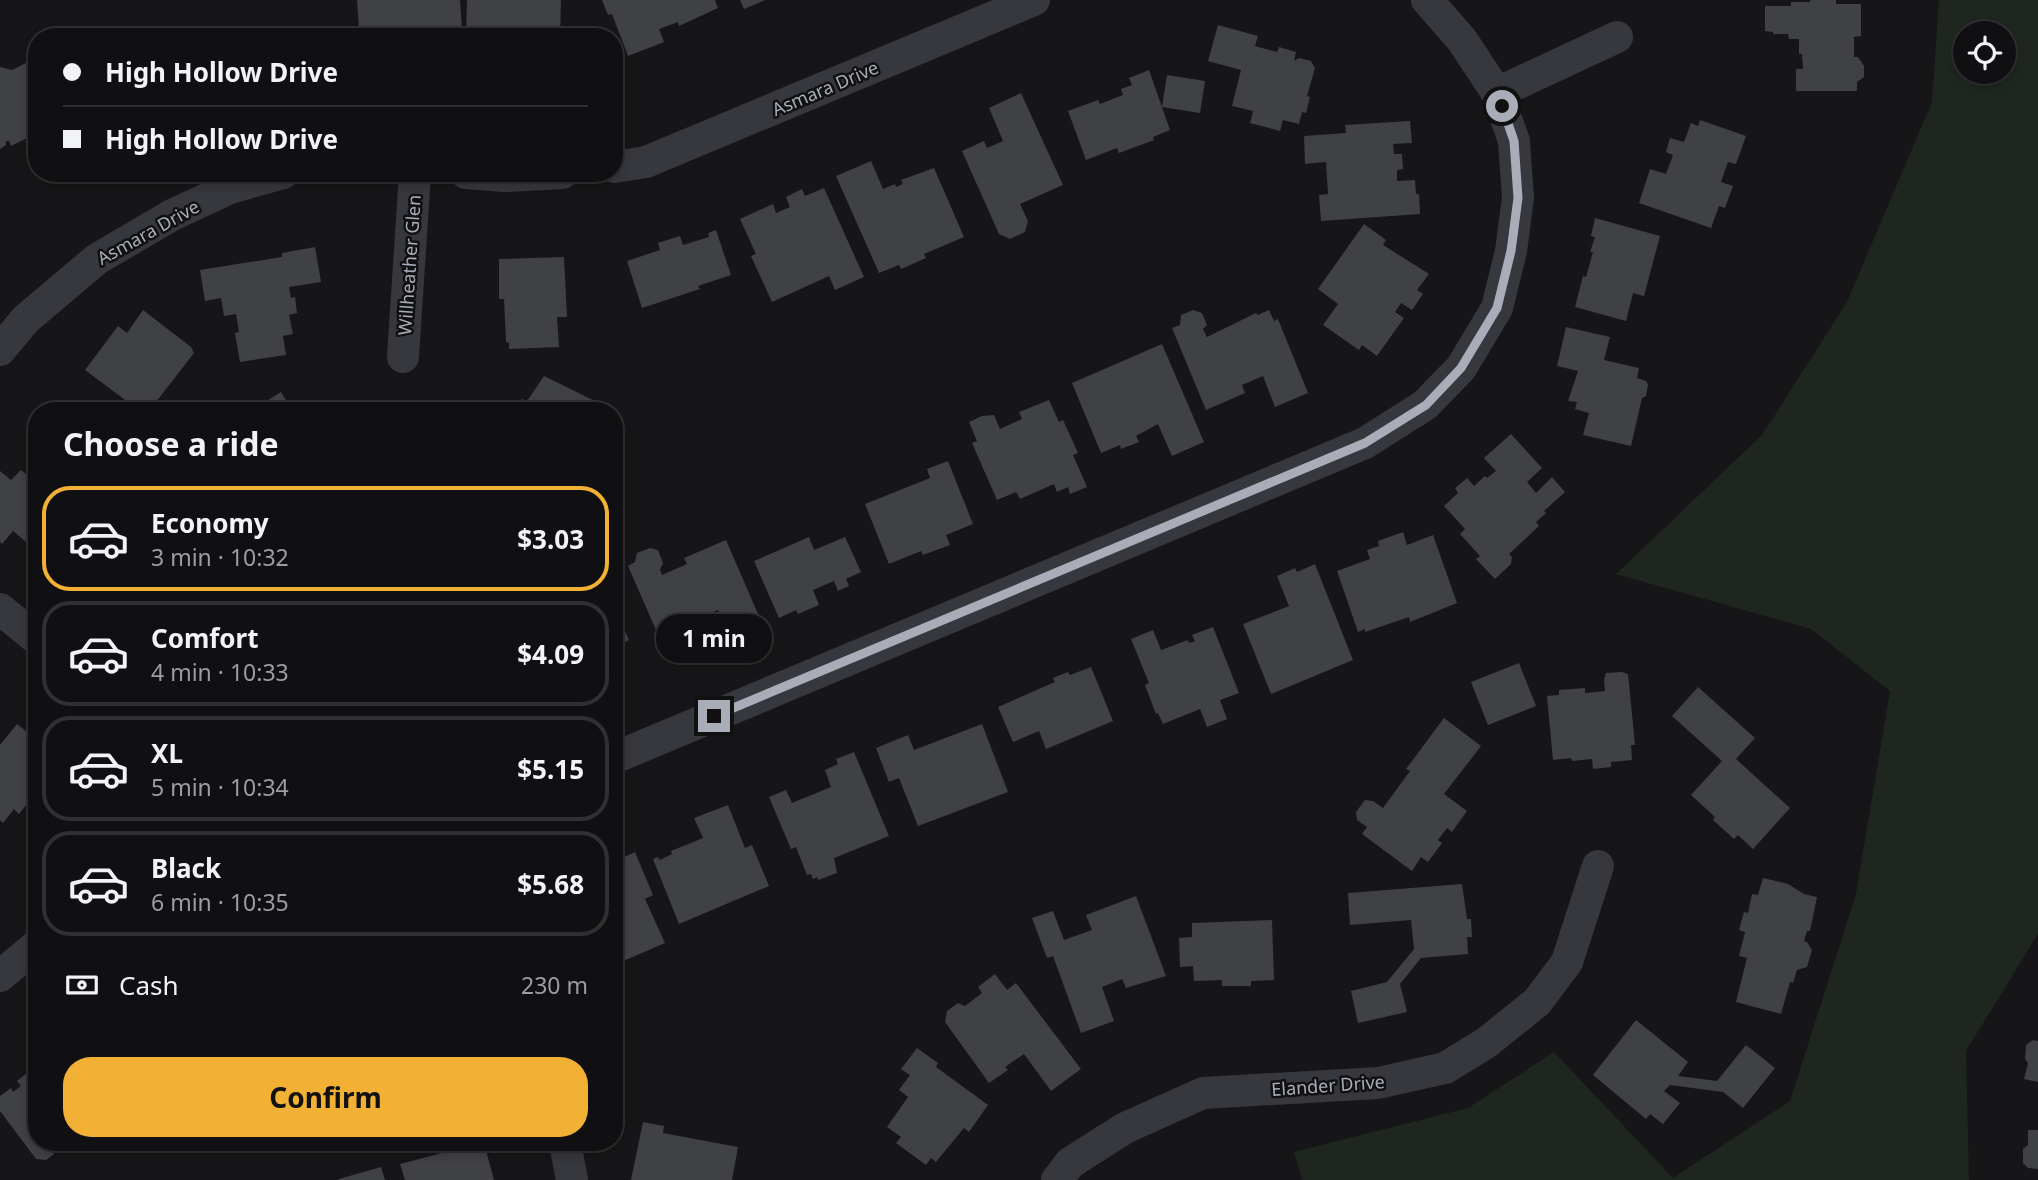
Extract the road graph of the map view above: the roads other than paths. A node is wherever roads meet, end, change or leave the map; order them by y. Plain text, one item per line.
1 (1034, 0) edge
2 (1427, 0) edge
3 (1617, 37) dead end
4 (1497, 93) junction
5 (623, 166) edge
6 (252, 182) edge
7 (414, 182) edge
8 (0, 350) edge
9 (403, 357) dead end
10 (0, 609) edge
11 (28, 632) edge
12 (623, 754) edge
13 (1598, 866) dead end
14 (28, 953) edge
15 (0, 976) edge
16 (567, 1151) edge
17 (572, 1180) edge
18 (1057, 1180) edge

1 - 5 street, Asmara Drive
2 - 4 street
3 - 4 street
4 - 12 street
6 - 8 street, Asmara Drive
7 - 9 street, Willheather Glen
10 - 11 street
13 - 18 street, Elander Drive
14 - 15 street
16 - 17 street

